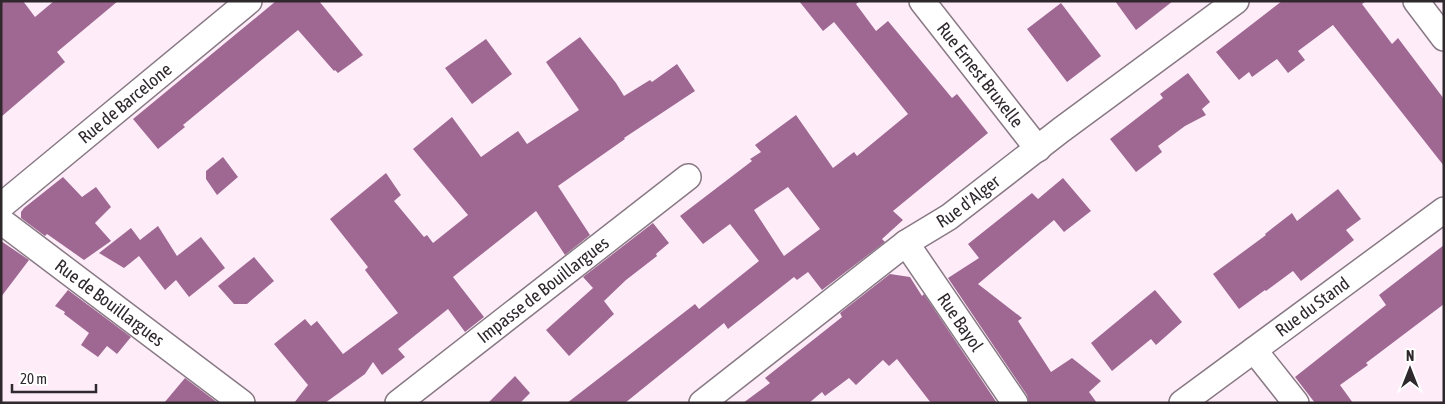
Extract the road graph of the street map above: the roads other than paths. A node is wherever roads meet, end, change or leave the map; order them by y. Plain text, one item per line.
1 (249, 1) edge
2 (922, 1) edge
3 (1236, 1) edge
4 (1416, 1) edge
5 (1444, 38) edge
6 (1038, 149) junction
7 (688, 176) dead end
8 (1, 206) edge
9 (1444, 210) edge
10 (1, 221) edge
11 (906, 243) junction
12 (1254, 350) junction
13 (242, 403) edge
14 (398, 403) edge
15 (702, 403) edge
16 (1015, 403) edge
17 (1182, 403) edge
18 (1296, 403) edge

1 - 8 street, Rue de Barcelone
2 - 6 street, Rue Ernest Bruxelle
3 - 6 street, Rue d'Alger
4 - 5 street
6 - 11 street, Rue d'Alger
7 - 14 street, Impasse de Bouillargues
9 - 12 street, Rue du Stand
10 - 13 street, Rue de Bouillargues
11 - 15 street, Rue d'Alger
11 - 16 street, Rue Bayol
12 - 17 street, Rue du Stand
12 - 18 street

